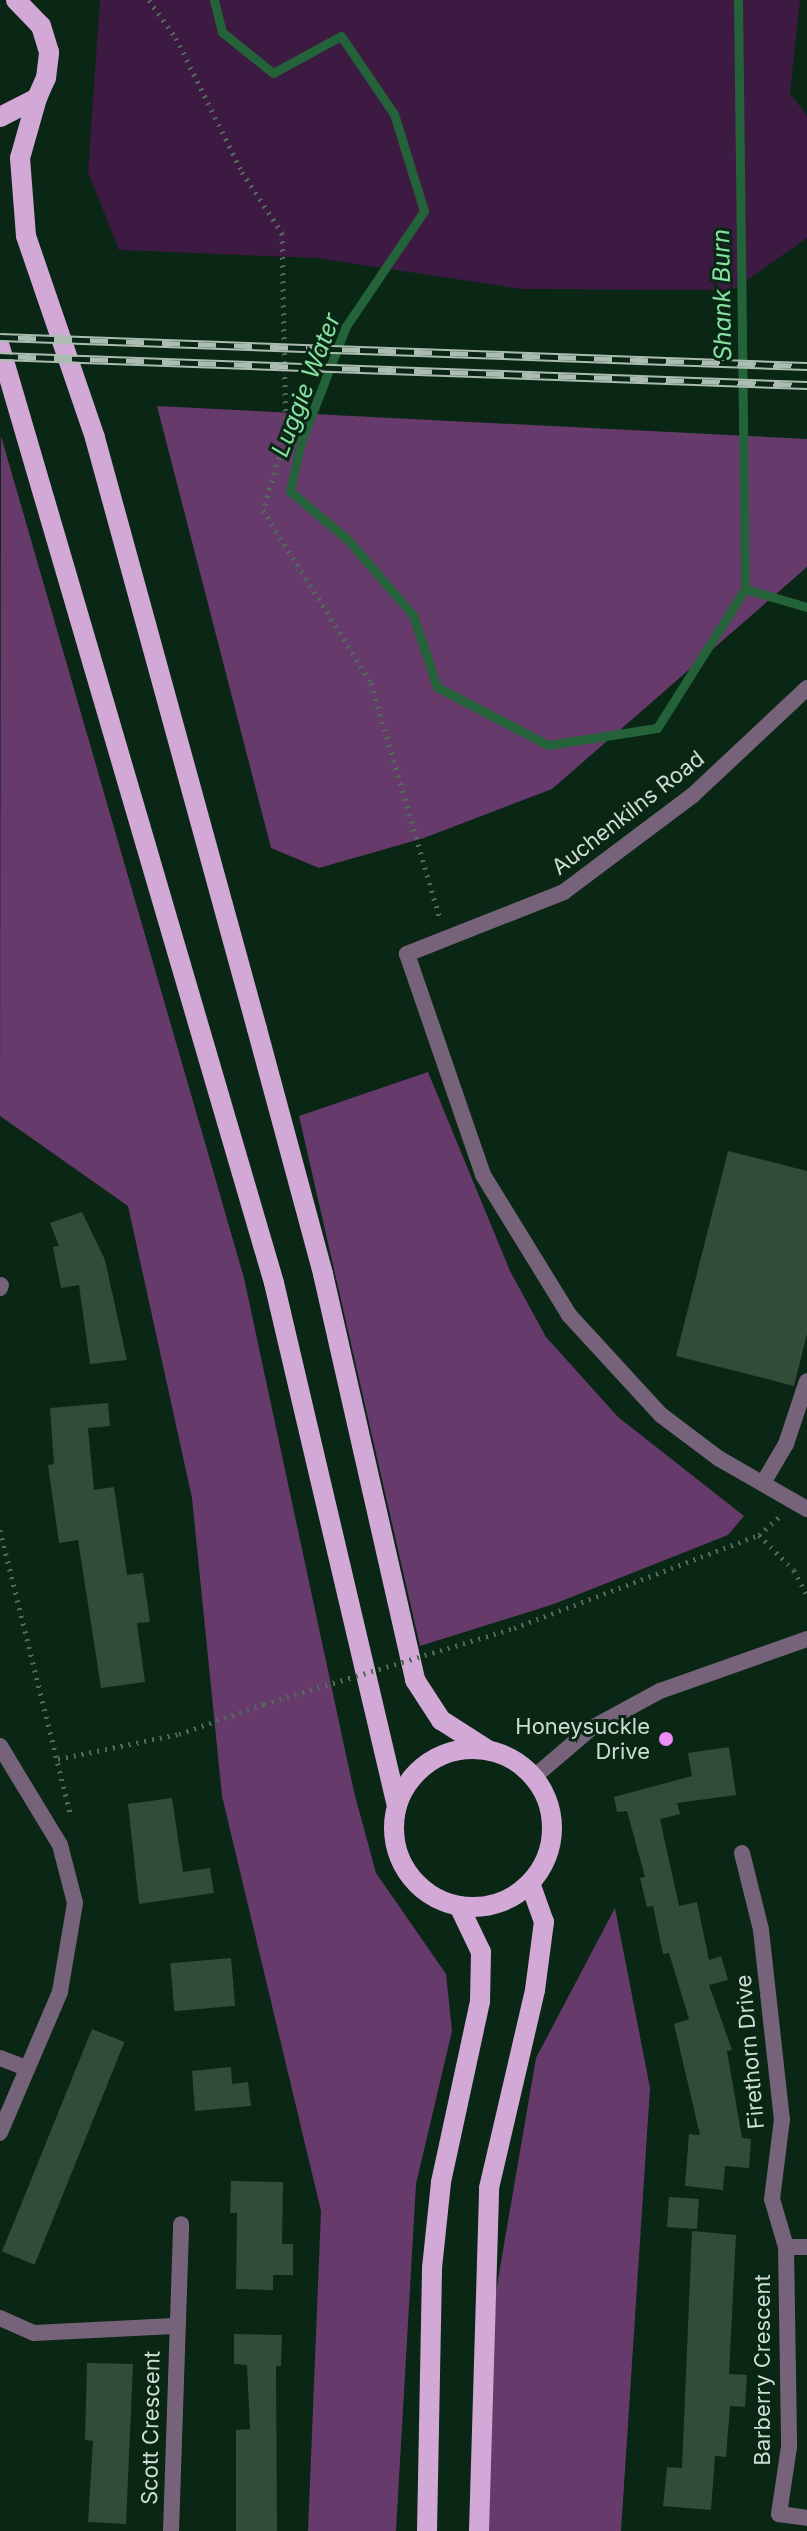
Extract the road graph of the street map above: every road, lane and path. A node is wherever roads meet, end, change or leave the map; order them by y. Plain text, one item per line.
1 (16, 0) edge
2 (149, 0) edge
3 (37, 98) junction
4 (0, 117) edge
5 (0, 347) edge
6 (807, 688) edge
7 (446, 938) junction
8 (807, 1381) edge
9 (763, 1483) junction
10 (801, 1505) edge
11 (0, 1530) edge
12 (759, 1535) junction
13 (807, 1596) edge
14 (807, 1639) edge
15 (782, 1650) junction
16 (807, 1653) edge
17 (0, 1746) edge
18 (488, 1750) junction
19 (58, 1759) junction
20 (534, 1777) junction
21 (64, 1785) dead end
22 (397, 1806) junction
23 (742, 1853) dead end
24 (530, 1883) junction
25 (459, 1906) junction
26 (0, 2058) edge
27 (26, 2068) junction
28 (0, 2133) edge
29 (181, 2224) dead end
30 (786, 2247) junction
31 (807, 2247) edge
32 (0, 2318) edge
33 (174, 2326) junction
34 (807, 2518) edge
35 (171, 2531) edge
36 (427, 2531) edge
37 (479, 2531) edge

1 - 3 main road
2 - 7 path
3 - 4 main road
3 - 18 main road
5 - 22 main road
6 - 7 street, Auchenkilns Road
7 - 9 street, Auchenkilns Road
8 - 9 street
9 - 10 street
10 - 12 path
11 - 19 path
12 - 13 path
12 - 19 path, bridge
14 - 15 street
15 - 16 street
15 - 20 street
17 - 27 street
18 - 20 main road
18 - 22 main road
19 - 21 path
20 - 24 main road
22 - 25 main road
23 - 30 street, Firethorn Drive
24 - 25 main road
24 - 37 main road
25 - 36 main road
26 - 27 street
27 - 28 street
29 - 33 street, Scott Crescent
30 - 31 street
30 - 34 street, Barberry Crescent
32 - 33 street, Scott Crescent
33 - 35 street, Scott Crescent

